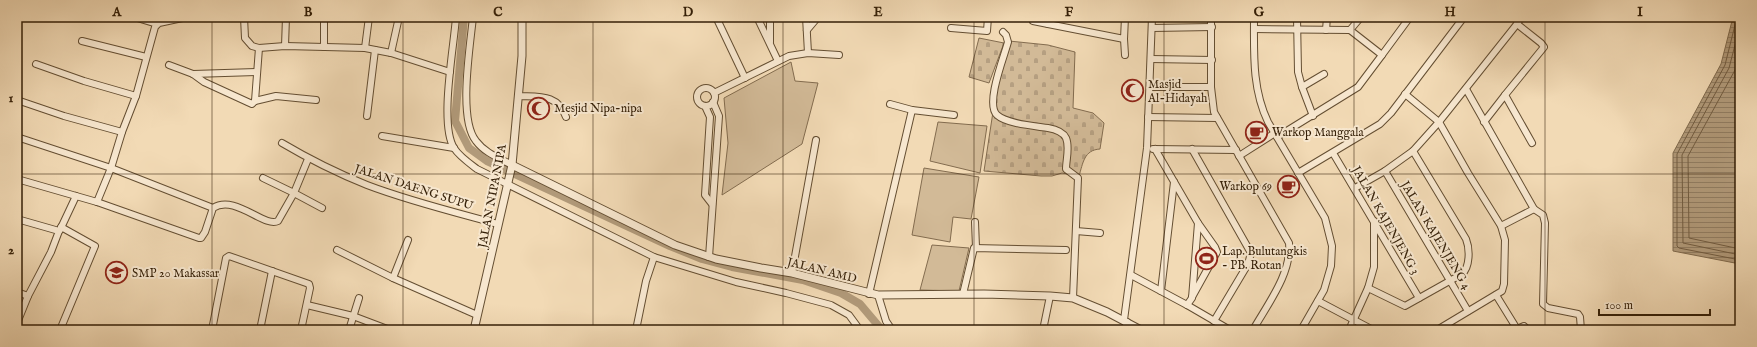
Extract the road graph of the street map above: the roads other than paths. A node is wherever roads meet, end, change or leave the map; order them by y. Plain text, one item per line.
1 (134, 17) edge
2 (187, 17) edge
3 (244, 17) edge
4 (286, 17) edge
5 (324, 17) edge
6 (369, 17) edge
7 (399, 17) edge
8 (456, 17) edge
9 (473, 17) edge
10 (522, 17) edge
11 (716, 17) edge
12 (757, 17) edge
13 (770, 17) edge
14 (806, 17) edge
15 (818, 17) edge
16 (988, 17) edge
17 (1049, 17) edge
18 (1125, 17) edge
19 (1152, 17) edge
20 (1212, 17) edge
21 (1254, 17) edge
22 (1297, 17) edge
23 (1327, 17) edge
24 (1361, 17) edge
25 (1410, 17) edge
26 (1464, 17) edge
27 (1521, 17) edge
28 (166, 19) edge
29 (1033, 21) dead end
30 (157, 24) junction
31 (1048, 24) junction
32 (1517, 24) junction
33 (1212, 27) junction
34 (951, 28) dead end
35 (1152, 28) junction
36 (1254, 29) junction
37 (1296, 29) junction
38 (807, 30) junction
39 (1326, 30) junction
40 (1350, 30) junction
41 (1003, 32) dead end
42 (1124, 38) junction
43 (82, 41) dead end
44 (770, 44) junction
45 (285, 46) junction
46 (324, 47) junction
47 (259, 48) junction
48 (365, 48) junction
49 (375, 50) junction
50 (391, 53) junction
51 (808, 54) junction
52 (839, 55) dead end
53 (1125, 55) dead end
54 (1382, 55) junction
55 (146, 57) junction
56 (1151, 59) junction
57 (1212, 60) junction
58 (778, 61) junction
59 (36, 64) dead end
60 (168, 65) dead end
61 (257, 72) junction
62 (450, 72) junction
63 (193, 74) junction
64 (1324, 74) dead end
65 (745, 78) junction
66 (1150, 87) junction
67 (1211, 87) junction
68 (1302, 87) junction
69 (1466, 89) junction
70 (714, 93) junction
71 (1406, 94) junction
72 (1505, 95) junction
73 (136, 96) junction
74 (518, 96) junction
75 (17, 100) edge
76 (316, 100) dead end
77 (255, 101) junction
78 (713, 102) junction
79 (890, 104) dead end
80 (705, 106) junction
81 (912, 110) junction
82 (954, 115) dead end
83 (367, 116) dead end
84 (1313, 116) junction
85 (566, 117) dead end
86 (1148, 118) junction
87 (1217, 118) junction
88 (1439, 122) junction
89 (1484, 122) junction
90 (122, 132) junction
91 (1276, 135) junction
92 (382, 136) dead end
93 (17, 138) edge
94 (816, 140) dead end
95 (282, 143) dead end
96 (1532, 143) dead end
97 (454, 148) junction
98 (1147, 148) junction
99 (1156, 149) junction
100 (1192, 149) junction
101 (1236, 150) junction
102 (1413, 151) junction
103 (1333, 152) junction
104 (1239, 156) junction
105 (308, 158) junction
106 (511, 167) junction
107 (111, 168) junction
108 (1385, 171) junction
109 (1298, 173) junction
110 (263, 178) dead end
111 (17, 179) edge
112 (1174, 182) junction
113 (507, 183) junction
114 (1355, 188) junction
115 (294, 193) junction
116 (76, 196) junction
117 (97, 202) junction
118 (712, 204) junction
119 (213, 208) junction
120 (322, 208) dead end
121 (1534, 209) junction
122 (17, 219) edge
123 (1374, 220) junction
124 (975, 222) dead end
125 (1198, 223) junction
126 (498, 224) junction
127 (1501, 226) junction
128 (60, 229) junction
129 (1076, 231) junction
130 (1100, 233) dead end
131 (408, 240) dead end
132 (976, 247) junction
133 (337, 250) dead end
134 (1066, 250) dead end
135 (654, 257) junction
136 (710, 257) junction
137 (272, 271) junction
138 (792, 272) junction
139 (1131, 275) junction
140 (394, 278) junction
141 (1450, 281) junction
142 (1368, 288) junction
143 (1161, 291) junction
144 (17, 292) edge
145 (869, 294) junction
146 (963, 294) junction
147 (878, 295) junction
148 (1496, 295) junction
149 (28, 296) junction
150 (1050, 296) junction
151 (359, 298) dead end
152 (1073, 298) junction
153 (1192, 298) junction
154 (1419, 298) junction
155 (1318, 301) junction
156 (307, 305) junction
157 (1187, 305) junction
158 (1468, 311) junction
159 (477, 315) junction
160 (353, 316) junction
161 (1355, 319) junction
162 (1125, 321) junction
163 (1214, 321) junction
164 (17, 323) edge
165 (1516, 329) edge
166 (60, 330) edge
167 (212, 330) edge
168 (260, 330) edge
169 (301, 330) edge
170 (349, 330) edge
171 (390, 330) edge
172 (474, 330) edge
173 (636, 330) edge
174 (860, 330) edge
175 (892, 330) edge
176 (1043, 330) edge
177 (1125, 330) edge
178 (1141, 330) edge
179 (1230, 330) edge
180 (1253, 330) edge
181 (1301, 330) edge
182 (1349, 330) edge
183 (1373, 330) edge
184 (1437, 330) edge
185 (1528, 330) edge
186 (1581, 330) edge

1 - 30 street
2 - 28 street
3 - 47 street
4 - 45 street
5 - 46 street
6 - 48 street
7 - 50 street
8 - 62 street
9 - 106 street
10 - 74 street, JALAN NIPA NIPA
11 - 65 street
12 - 44 street
13 - 44 street
14 - 38 street
15 - 38 street
16 - 34 street
17 - 31 street
18 - 42 street
19 - 35 street
20 - 33 street
21 - 36 street
22 - 37 street
23 - 39 street
24 - 40 street
25 - 54 street
26 - 71 street
27 - 32 street
28 - 30 street
29 - 31 street
30 - 55 street
31 - 42 street
32 - 69 street
32 - 72 street
33 - 35 street
33 - 57 street
35 - 56 street
36 - 37 street
36 - 91 street
37 - 39 street
37 - 68 street
38 - 51 street
39 - 40 street
40 - 54 street
41 - 129 street
42 - 53 street
43 - 55 street
44 - 58 street
45 - 46 street
45 - 47 street
46 - 48 street
47 - 61 street
48 - 49 street
49 - 50 street
49 - 83 street
50 - 62 street
51 - 52 street
51 - 58 street
54 - 84 street
55 - 73 street
56 - 57 street
56 - 66 street
57 - 67 street
58 - 65 street
59 - 73 street
60 - 63 street
61 - 63 street
61 - 77 street
62 - 97 street
63 - 77 street
64 - 68 street
65 - 70 street
66 - 67 street
66 - 86 street
67 - 87 street
68 - 84 street
69 - 88 street
69 - 89 street
70 - 78 street
70 - 80 street
71 - 88 street
71 - 103 street
72 - 89 street
72 - 96 street
73 - 90 street
74 - 85 street
74 - 106 street, JALAN NIPA NIPA
75 - 90 street
76 - 77 street
78 - 80 street
78 - 118 street
79 - 81 street
80 - 118 street
81 - 82 street
81 - 145 street
84 - 91 street
86 - 87 street
86 - 98 street
87 - 101 street
88 - 102 street
88 - 127 street
89 - 121 street
90 - 107 street
91 - 104 street
91 - 109 street
92 - 97 street
93 - 107 street
94 - 138 street
95 - 105 street, JALAN DAENG SUPU
97 - 113 street
98 - 99 street
98 - 139 street
99 - 100 street
99 - 112 street
100 - 101 street
100 - 163 street
101 - 104 street
102 - 108 street
102 - 141 street
103 - 109 street
103 - 114 street, JALAN KAJENJENG 3
104 - 180 street
105 - 115 street
105 - 126 street, JALAN DAENG SUPU
106 - 113 street, JALAN NIPA NIPA
106 - 136 street, JALAN AMD
107 - 117 street
107 - 119 street
108 - 114 street
108 - 141 street, JALAN KAJENJENG 4
109 - 155 street
110 - 115 street
111 - 116 street
112 - 125 street
112 - 143 street
113 - 126 street, JALAN NIPA NIPA
113 - 135 street
114 - 123 street, JALAN KAJENJENG 3
115 - 119 street
115 - 120 street
116 - 117 street
116 - 128 street
117 - 119 street
118 - 136 street
121 - 127 street
121 - 186 street
122 - 128 street
123 - 142 street
123 - 154 street, JALAN KAJENJENG 3
124 - 132 street
125 - 153 street
125 - 153 street
126 - 159 street, JALAN NIPA NIPA
127 - 148 street
128 - 149 street
128 - 166 street
129 - 130 street
129 - 152 street
131 - 140 street
132 - 134 street
132 - 146 street
133 - 140 street
135 - 173 street
135 - 174 street
136 - 138 street, JALAN AMD
137 - 156 street
137 - 167 street
137 - 168 street
138 - 145 street, JALAN AMD
139 - 143 street
139 - 162 street
140 - 159 street
141 - 154 street
141 - 158 street, JALAN KAJENJENG 4
142 - 154 street
142 - 161 street
143 - 157 street
144 - 149 street
145 - 147 street, JALAN AMD
146 - 147 street, JALAN AMD
146 - 150 street, JALAN AMD
147 - 175 street
148 - 158 street
148 - 165 street
149 - 164 street
150 - 152 street, JALAN AMD
150 - 176 street
151 - 160 street
152 - 162 street, JALAN AMD
153 - 157 street
155 - 161 street
155 - 181 street
156 - 160 street
156 - 169 street
157 - 163 street
158 - 184 street
159 - 172 street, JALAN NIPA NIPA
160 - 170 street
160 - 171 street
161 - 182 street
161 - 183 street
162 - 177 street
162 - 178 street, JALAN AMD
163 - 179 street
165 - 185 street

